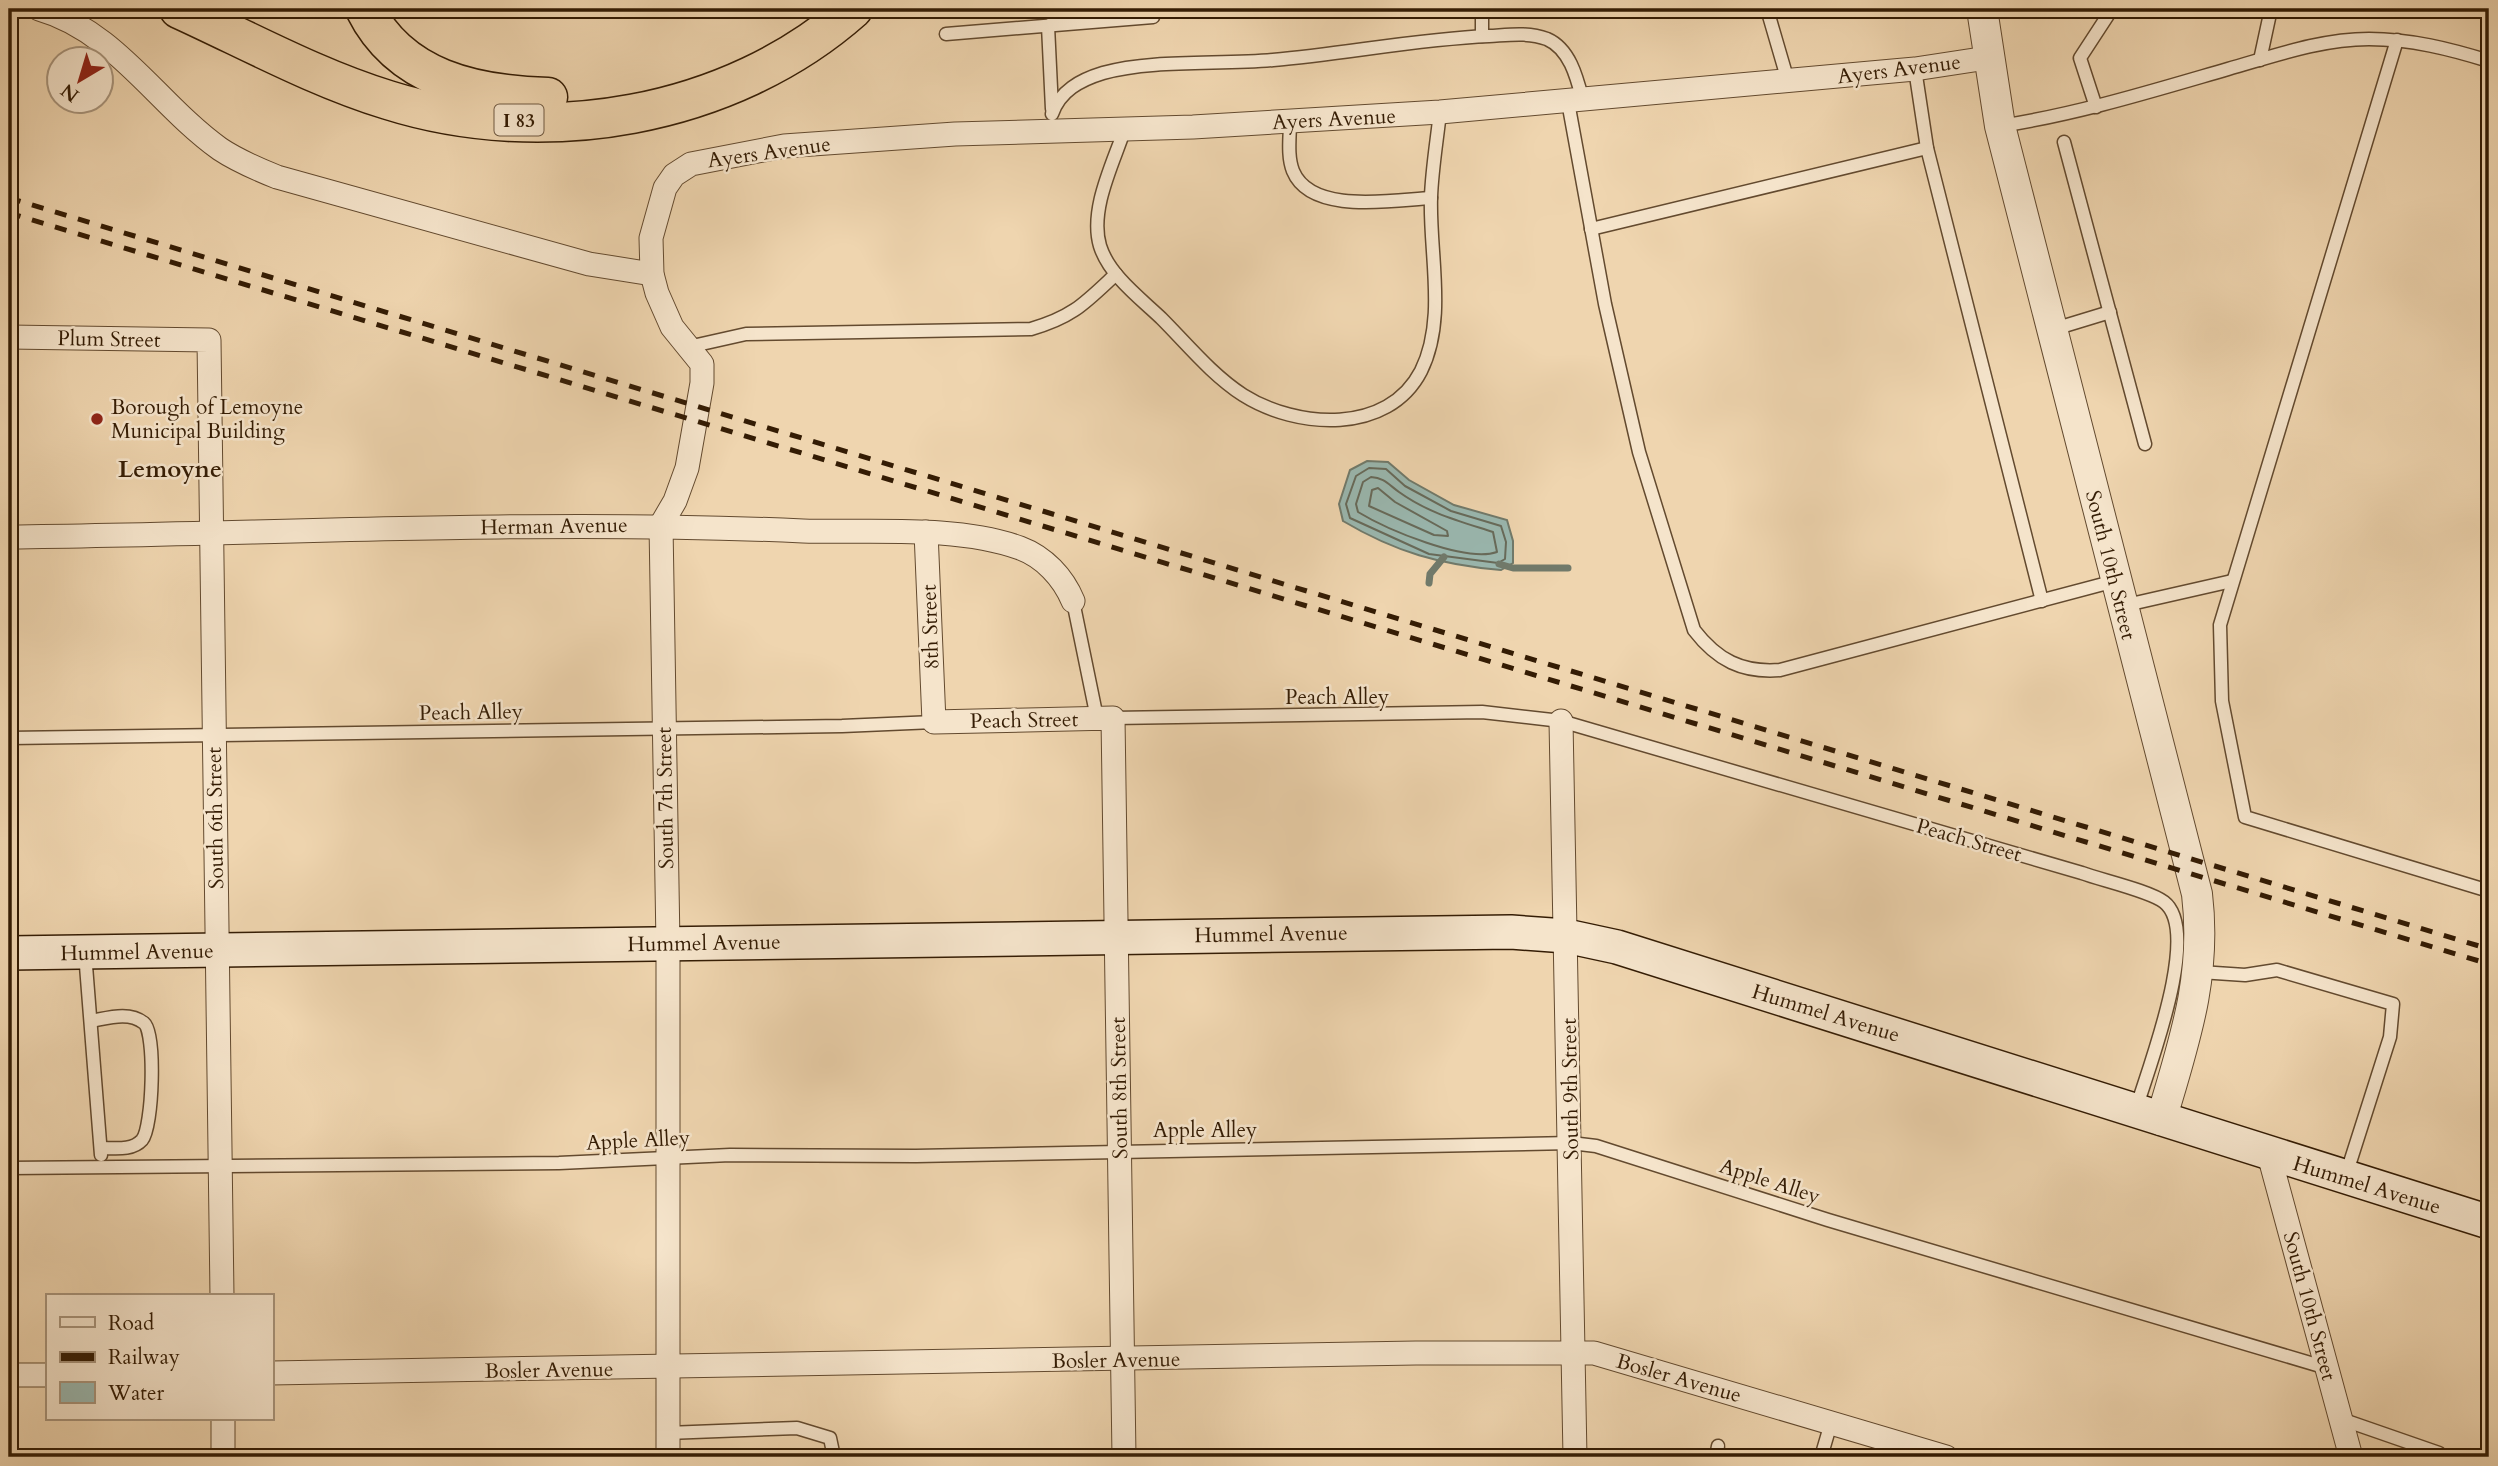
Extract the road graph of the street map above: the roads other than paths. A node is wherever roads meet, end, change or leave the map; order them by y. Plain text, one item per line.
1 (39, 9) edge
2 (179, 9) edge
3 (365, 9) edge
4 (811, 9) edge
5 (853, 9) edge
6 (1075, 9) edge
7 (1482, 9) edge
8 (1767, 9) edge
9 (1982, 9) edge
10 (2112, 9) edge
11 (2271, 9) edge
12 (1153, 17) dead end
13 (1048, 26) junction
14 (946, 34) dead end
15 (1482, 36) junction
16 (2397, 40) junction
17 (1987, 58) junction
18 (2260, 60) junction
19 (2489, 61) edge
20 (1915, 69) junction
21 (1788, 81) junction
22 (1576, 102) junction
23 (2096, 107) junction
24 (1440, 112) junction
25 (1290, 121) junction
26 (1052, 122) junction
27 (2000, 127) junction
28 (1125, 128) junction
29 (2064, 142) dead end
30 (1927, 148) junction
31 (681, 169) joint
32 (1431, 198) junction
33 (1591, 229) junction
34 (652, 274) junction
35 (1116, 274) junction
36 (2110, 312) junction
37 (2051, 330) junction
38 (9, 337) edge
39 (209, 340) joint
40 (688, 347) junction
41 (2145, 444) dead end
42 (661, 525) junction
43 (211, 533) junction
44 (926, 533) junction
45 (9, 537) edge
46 (2232, 581) junction
47 (2118, 594) junction
48 (1073, 601) joint
49 (2042, 601) junction
50 (1105, 718) junction
51 (1561, 720) junction
52 (934, 722) junction
53 (664, 727) junction
54 (213, 734) junction
55 (9, 738) edge
56 (2489, 891) edge
57 (1566, 936) junction
58 (1118, 937) junction
59 (668, 944) junction
60 (217, 951) junction
61 (9, 953) edge
62 (85, 953) junction
63 (2200, 972) junction
64 (91, 1021) junction
65 (2148, 1116) junction
66 (1571, 1143) junction
67 (101, 1148) junction
68 (1120, 1150) junction
69 (2269, 1155) junction
70 (669, 1157) junction
71 (219, 1163) junction
72 (103, 1166) junction
73 (9, 1168) edge
74 (2345, 1179) junction
75 (2489, 1222) edge
76 (222, 1294) edge
77 (1574, 1353) junction
78 (1124, 1359) junction
79 (667, 1368) junction
80 (2327, 1368) junction
81 (273, 1373) edge
82 (9, 1375) edge
83 (46, 1375) edge
84 (2341, 1419) junction
85 (223, 1420) edge
86 (1831, 1423) junction
87 (667, 1433) junction
88 (223, 1457) edge
89 (667, 1457) edge
90 (834, 1457) edge
91 (1125, 1457) edge
92 (1576, 1457) edge
93 (1821, 1457) edge
94 (1946, 1457) edge
95 (2351, 1457) edge
96 (2438, 1457) edge

1 - 34 street
2 - 5 highway, I 83
3 - 4 highway
6 - 13 lane
7 - 15 lane
8 - 21 lane
9 - 17 street, South 10th Street
10 - 23 lane
11 - 18 lane
12 - 13 lane
13 - 14 lane
13 - 26 lane
15 - 22 lane
15 - 26 lane
16 - 18 lane
16 - 19 lane
16 - 46 lane
17 - 20 street, Ayers Avenue
17 - 27 street, South 10th Street
18 - 23 lane
20 - 21 street, Ayers Avenue
20 - 30 lane
21 - 22 street, Ayers Avenue
22 - 24 street, Ayers Avenue
22 - 33 lane
23 - 27 lane
24 - 25 street, Ayers Avenue
24 - 32 lane
25 - 28 street, Ayers Avenue
25 - 32 lane
26 - 28 street, Ayers Avenue
26 - 31 street, Ayers Avenue
27 - 37 street, South 10th Street
28 - 35 lane
29 - 36 lane
30 - 33 lane
30 - 49 lane
31 - 34 street, South 7th Street
32 - 35 lane
33 - 49 lane
34 - 40 street, South 7th Street
35 - 40 lane
36 - 37 lane
36 - 41 lane
37 - 47 street, South 10th Street
38 - 39 street, Plum Street
39 - 43 street, South 6th Street
40 - 42 street, South 7th Street
42 - 43 street, Herman Avenue
42 - 44 street, Herman Avenue
42 - 53 street, South 7th Street
43 - 45 street, Herman Avenue
43 - 54 street, South 6th Street
44 - 48 street, Herman Avenue
44 - 52 street, 8th Street
46 - 47 lane
46 - 56 lane
47 - 49 lane
47 - 63 street, South 10th Street
48 - 50 lane
50 - 51 lane, Peach Alley
50 - 52 street, Peach Street
50 - 58 street, South 8th Street
51 - 57 street, South 9th Street
51 - 65 lane, Peach Street
52 - 53 lane, Peach Alley
53 - 54 lane, Peach Alley
53 - 59 street, South 7th Street
54 - 55 lane, Peach Alley
54 - 60 street, South 6th Street
57 - 58 main road, Hummel Avenue
57 - 65 main road, Hummel Avenue
57 - 66 street, South 9th Street
58 - 59 main road, Hummel Avenue
58 - 68 street, South 8th Street
59 - 60 main road, Hummel Avenue
59 - 70 street, South 7th Street
60 - 62 main road, Hummel Avenue
60 - 71 street, South 6th Street
61 - 62 main road, Hummel Avenue
62 - 64 lane
63 - 65 street, South 10th Street
63 - 74 lane
64 - 67 lane
64 - 67 lane
65 - 69 main road, Hummel Avenue
66 - 68 lane, Apple Alley
66 - 77 street, South 9th Street
66 - 80 lane, Apple Alley
67 - 72 lane
68 - 70 lane, Apple Alley
68 - 78 street, South 8th Street
69 - 74 main road, Hummel Avenue
69 - 80 street, South 10th Street
70 - 71 lane, Apple Alley
70 - 79 street, South 7th Street
71 - 72 lane, Apple Alley
71 - 76 street, South 6th Street
72 - 73 lane, Apple Alley
74 - 75 main road, Hummel Avenue
77 - 78 street, Bosler Avenue
77 - 86 street, Bosler Avenue
77 - 92 street, South 9th Street
78 - 79 street, Bosler Avenue
78 - 91 street, South 8th Street
79 - 81 street, Bosler Avenue
79 - 87 street, South 7th Street
80 - 84 street, South 10th Street
82 - 83 street
84 - 95 street, South 10th Street
84 - 96 lane
85 - 88 street
86 - 93 lane
86 - 94 street, Bosler Avenue
87 - 89 street, South 7th Street
87 - 90 lane

